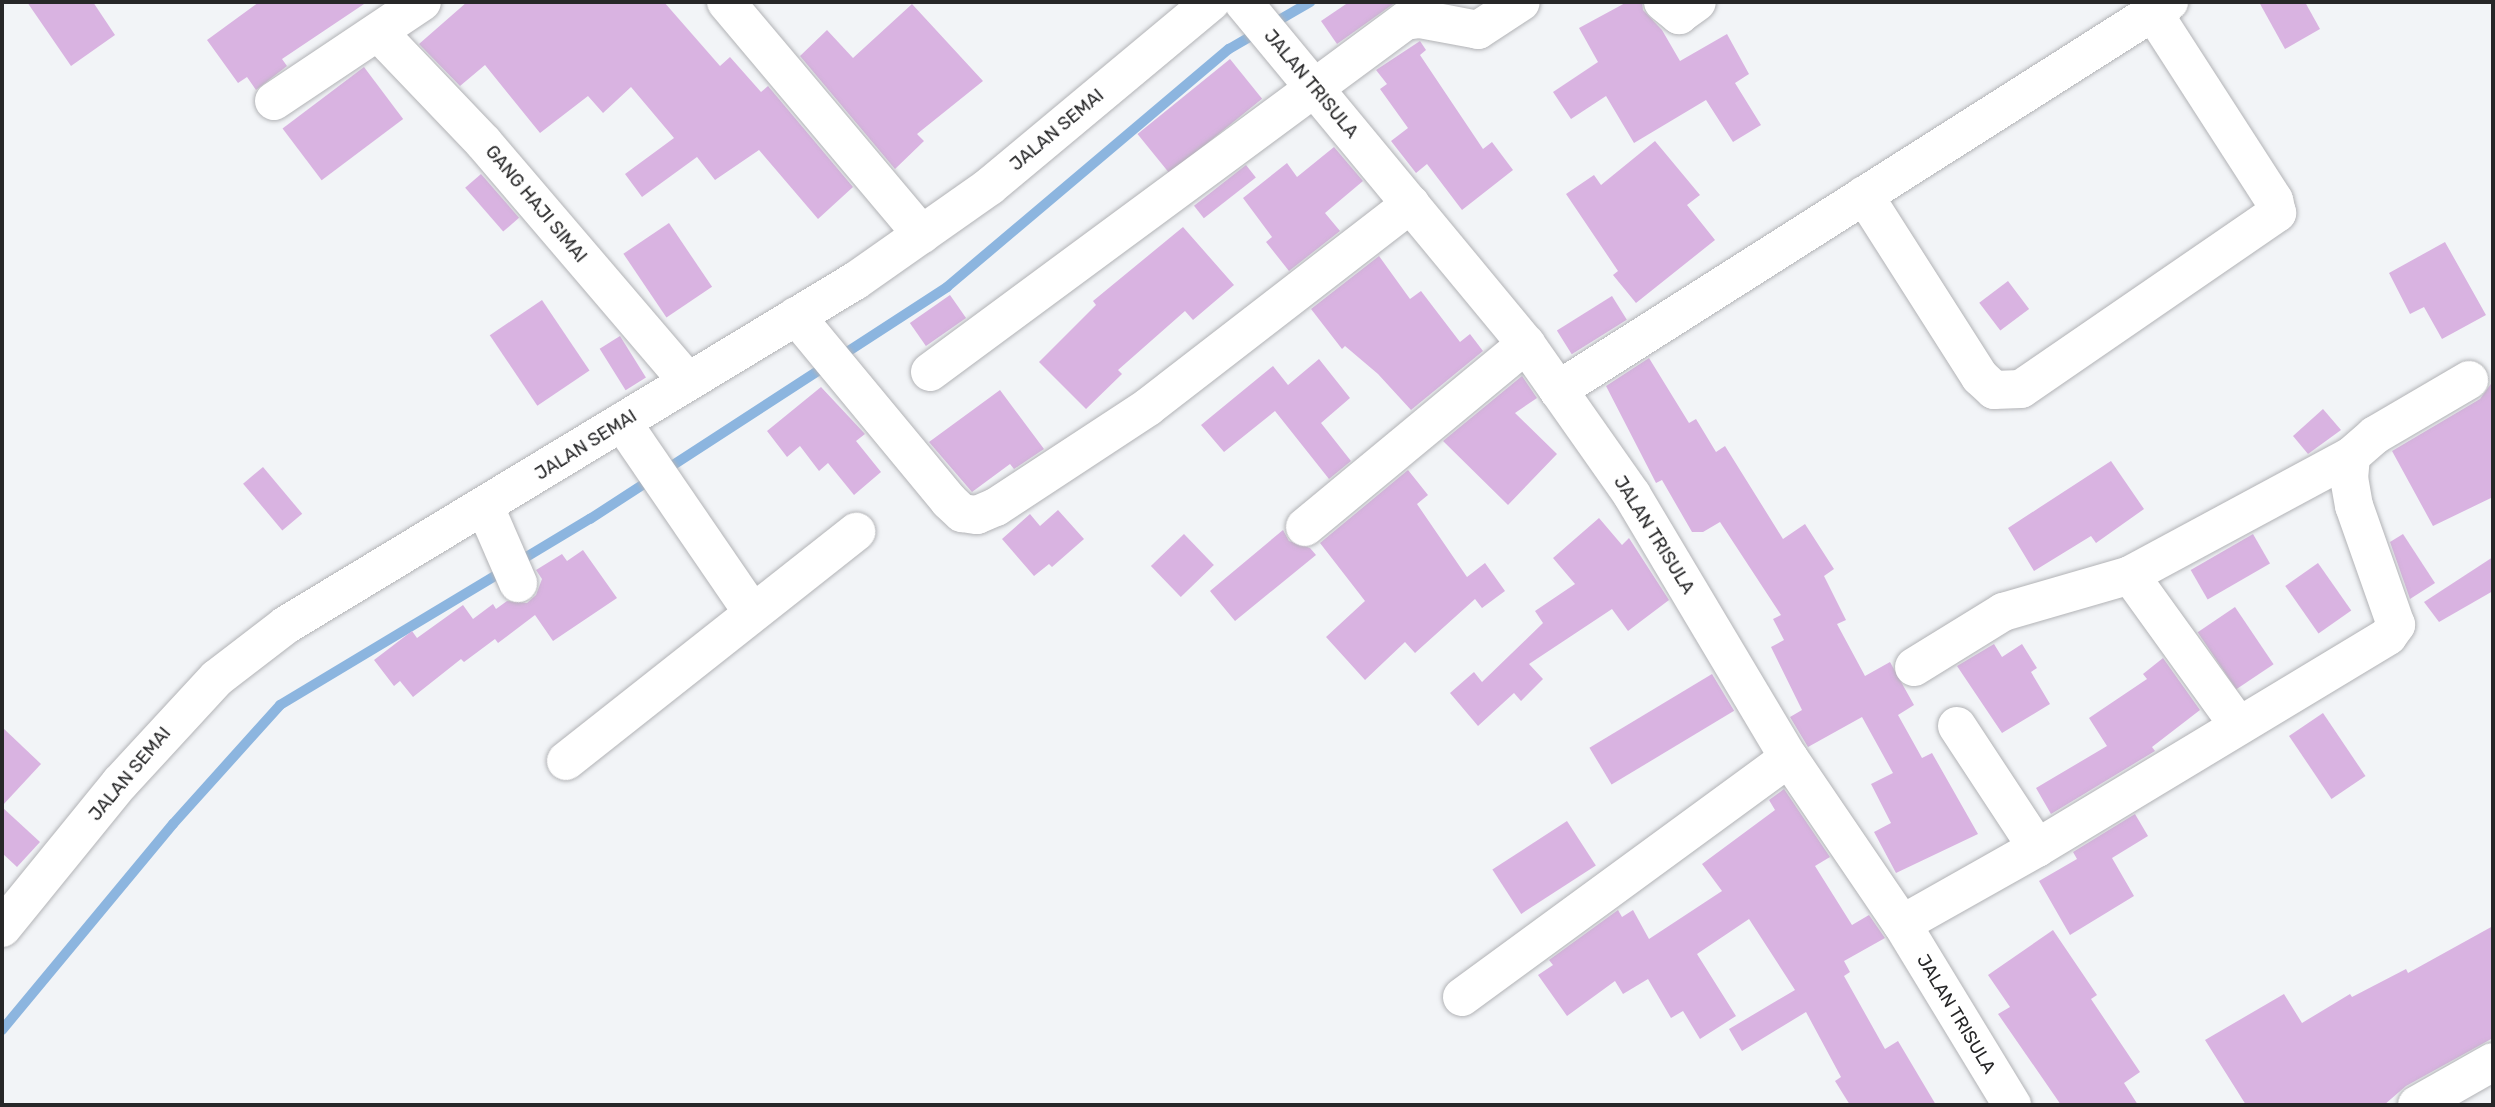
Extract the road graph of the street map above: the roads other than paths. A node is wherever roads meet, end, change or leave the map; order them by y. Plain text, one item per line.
1 (422, 2) edge
2 (726, 2) edge
3 (1211, 2) edge
4 (1243, 2) edge
5 (1521, 2) edge
6 (1663, 2) edge
7 (1698, 2) edge
8 (2161, 7) edge
9 (378, 32) junction
10 (1314, 87) junction
11 (274, 101) dead end
12 (1864, 195) junction
13 (1412, 204) junction
14 (922, 235) junction
15 (804, 326) junction
16 (1526, 344) junction
17 (930, 372) dead end
18 (2469, 380) dead end
19 (687, 381) junction
20 (1558, 390) junction
21 (622, 422) junction
22 (2351, 456) junction
23 (1305, 527) dead end
24 (856, 532) dead end
25 (2130, 575) junction
26 (752, 612) junction
27 (1914, 667) dead end
28 (2238, 725) junction
29 (1957, 726) dead end
30 (1789, 758) junction
31 (566, 761) dead end
32 (2037, 848) junction
33 (1902, 924) junction
34 (2, 928) edge
35 (1462, 998) dead end
36 (2493, 1062) edge
37 (2012, 1105) edge
38 (2417, 1105) edge

1 - 9 street
2 - 14 street
3 - 14 street, JALAN SEMAI
4 - 10 street, JALAN TRISULA
5 - 10 street
6 - 7 street
8 - 12 street
8 - 12 street
9 - 11 street
9 - 19 street, GANG HAJI SIMAI
10 - 13 street, JALAN TRISULA
10 - 17 street
12 - 20 street
13 - 15 street
13 - 16 street, JALAN TRISULA
14 - 15 street, JALAN SEMAI
15 - 19 street, JALAN SEMAI
16 - 20 street, JALAN TRISULA
16 - 23 street
18 - 22 street
19 - 21 street, JALAN SEMAI
20 - 30 street, JALAN TRISULA
21 - 26 street
21 - 34 street, JALAN SEMAI
22 - 25 street
22 - 28 street
24 - 26 street
25 - 27 street
25 - 28 street
26 - 31 street
28 - 32 street
29 - 32 street
30 - 33 street, JALAN TRISULA
30 - 35 street
32 - 33 street
33 - 37 street, JALAN TRISULA
36 - 38 street

